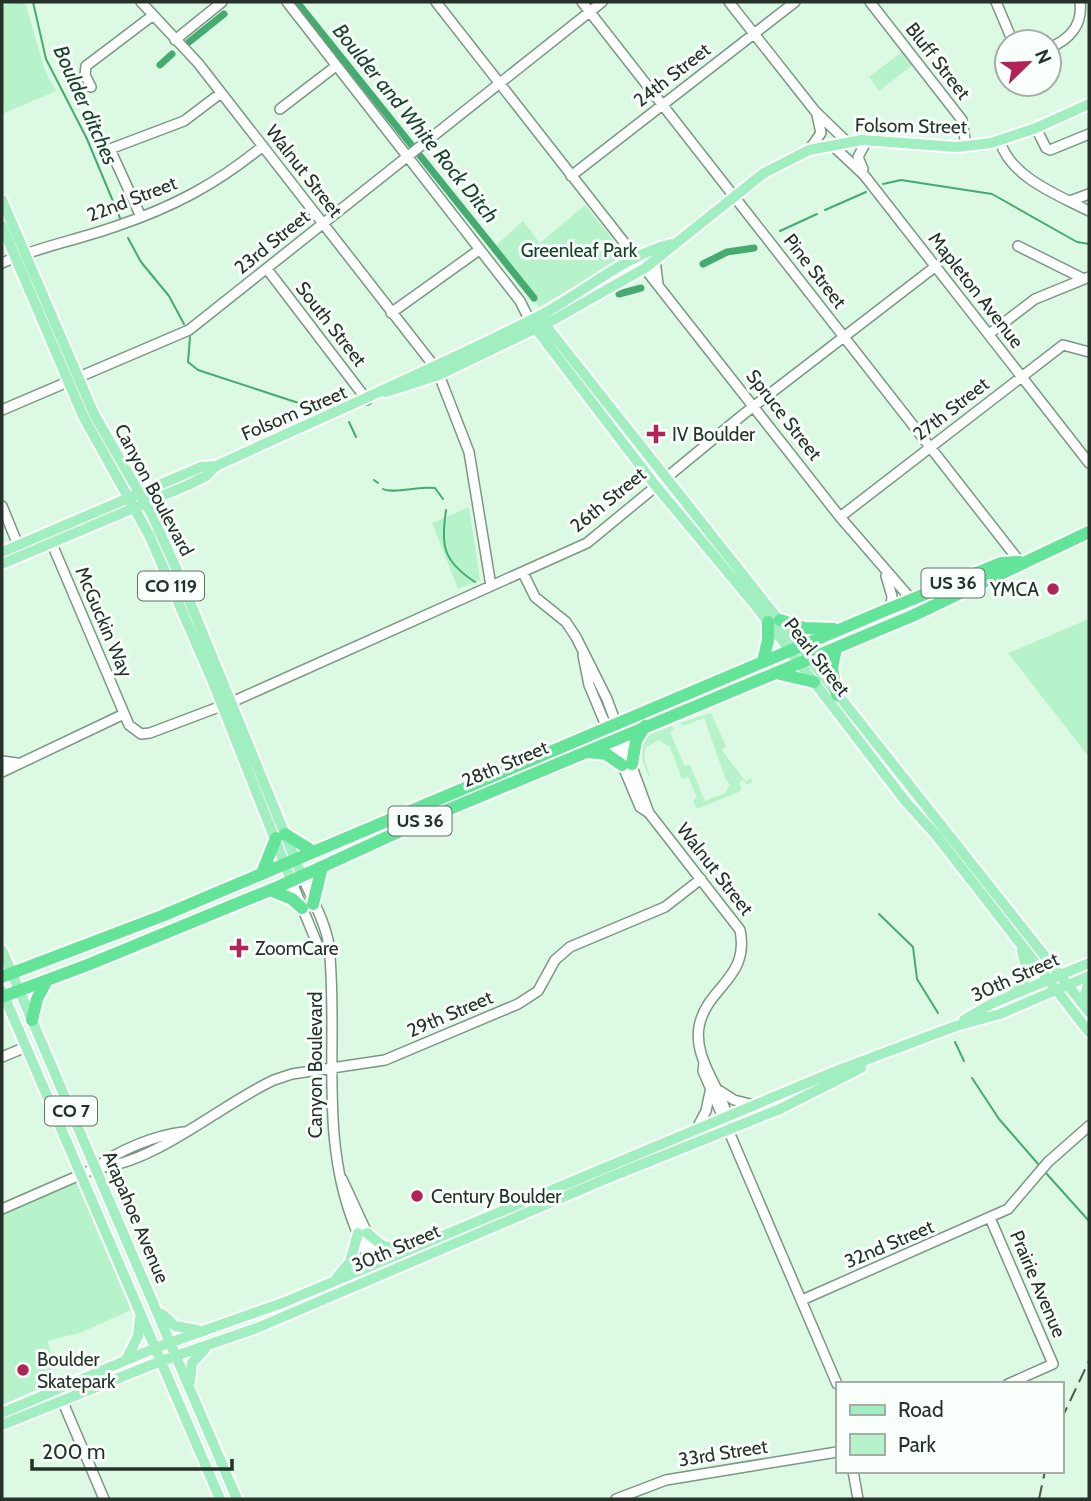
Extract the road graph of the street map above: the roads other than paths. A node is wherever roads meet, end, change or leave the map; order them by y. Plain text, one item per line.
1 (141, 2) edge
2 (222, 2) edge
3 (287, 2) edge
4 (436, 2) edge
5 (582, 2) edge
6 (601, 2) edge
7 (729, 2) edge
8 (795, 2) edge
9 (870, 2) edge
10 (996, 2) edge
11 (1080, 2) edge
12 (590, 11) junction
13 (152, 16) junction
14 (1007, 28) edge
15 (754, 33) junction
16 (175, 40) junction
17 (1063, 41) edge
18 (336, 66) junction
19 (499, 84) junction
20 (90, 87) dead end
21 (221, 93) junction
22 (1089, 104) edge
23 (663, 105) junction
24 (280, 109) dead end
25 (815, 111) junction
26 (1036, 128) junction
27 (1089, 134) edge
28 (867, 140) junction
29 (846, 141) junction
30 (1000, 141) junction
31 (830, 144) junction
32 (263, 146) junction
33 (966, 146) junction
34 (809, 150) junction
35 (412, 152) junction
36 (864, 174) junction
37 (570, 176) junction
38 (1089, 194) edge
39 (734, 195) junction
40 (2, 200) edge
41 (1070, 201) junction
42 (1089, 211) edge
43 (141, 217) junction
44 (323, 224) junction
45 (2, 226) edge
46 (623, 241) junction
47 (666, 245) junction
48 (1018, 246) dead end
49 (480, 250) junction
50 (637, 254) junction
51 (20, 255) junction
52 (655, 260) junction
53 (2, 263) edge
54 (623, 266) junction
55 (936, 266) junction
56 (267, 269) junction
57 (647, 271) junction
58 (1085, 278) edge
59 (622, 281) junction
60 (658, 284) junction
61 (391, 313) junction
62 (538, 323) junction
63 (989, 334) junction
64 (845, 337) junction
65 (1089, 352) edge
66 (437, 370) junction
67 (1021, 376) junction
68 (73, 381) junction
69 (582, 388) junction
70 (367, 400) junction
71 (754, 406) junction
72 (2, 410) edge
73 (618, 417) junction
74 (931, 447) junction
75 (1089, 463) edge
76 (660, 481) junction
77 (128, 498) junction
78 (140, 502) junction
79 (2, 506) edge
80 (840, 517) junction
81 (685, 521) junction
82 (1089, 532) edge
83 (52, 544) junction
84 (18, 545) junction
85 (2, 552) edge
86 (2, 558) edge
87 (731, 560) junction
88 (1020, 562) junction
89 (2, 564) edge
90 (882, 568) junction
91 (523, 573) junction
92 (491, 586) junction
93 (911, 599) junction
94 (891, 607) junction
95 (774, 621) junction
96 (838, 629) junction
97 (795, 648) junction
98 (836, 648) junction
99 (763, 661) junction
100 (805, 661) junction
101 (776, 673) junction
102 (814, 682) junction
103 (837, 695) junction
104 (227, 704) junction
105 (124, 714) junction
106 (611, 724) junction
107 (646, 725) junction
108 (616, 738) junction
109 (584, 751) junction
110 (2, 761) edge
111 (17, 762) junction
112 (627, 764) junction
113 (2, 772) edge
114 (280, 836) junction
115 (314, 852) junction
116 (290, 862) junction
117 (322, 867) junction
118 (262, 873) junction
119 (297, 878) junction
120 (701, 879) junction
121 (270, 890) junction
122 (308, 906) junction
123 (1013, 933) junction
124 (2, 950) edge
125 (1089, 963) edge
126 (7, 975) edge
127 (1089, 975) edge
128 (1055, 978) junction
129 (46, 982) junction
130 (1089, 982) edge
131 (1063, 987) junction
132 (20, 991) junction
133 (3, 995) edge
134 (1008, 998) junction
135 (1089, 1010) edge
136 (32, 1020) junction
137 (956, 1026) junction
138 (1089, 1032) edge
139 (26, 1046) junction
140 (2, 1057) edge
141 (876, 1058) junction
142 (331, 1068) junction
143 (714, 1090) junction
144 (754, 1105) junction
145 (725, 1116) junction
146 (1089, 1126) edge
147 (697, 1128) junction
148 (729, 1129) junction
149 (96, 1168) junction
150 (81, 1174) junction
151 (2, 1209) edge
152 (990, 1218) junction
153 (363, 1233) junction
154 (411, 1248) junction
155 (376, 1267) junction
156 (329, 1283) junction
157 (802, 1300) junction
158 (155, 1304) junction
159 (139, 1312) junction
160 (214, 1329) junction
161 (171, 1342) junction
162 (212, 1345) junction
163 (155, 1348) junction
164 (176, 1356) junction
165 (127, 1359) junction
166 (160, 1361) junction
167 (836, 1382) edge
168 (1013, 1382) edge
169 (190, 1388) junction
170 (62, 1400) junction
171 (2, 1413) edge
172 (2, 1425) edge
173 (836, 1452) edge
174 (853, 1473) edge
175 (104, 1499) edge
176 (220, 1499) edge
177 (237, 1499) edge
178 (617, 1499) edge
179 (858, 1499) edge

1 - 13 street, Walnut Street
2 - 16 street
3 - 18 street, Pearl Street
4 - 19 street
5 - 12 street, Pine Street
6 - 12 street, 23rd Street
7 - 15 street
8 - 15 street, 24th Street
9 - 33 street, Bluff Street
10 - 14 street
11 - 17 street
12 - 19 street, 23rd Street
12 - 23 street, Pine Street
13 - 16 street, Walnut Street
13 - 20 street
15 - 23 street, 24th Street
15 - 25 street
16 - 21 street, Walnut Street
18 - 24 street
18 - 35 street, Pearl Street
19 - 35 street, 23rd Street
19 - 37 street
21 - 32 street, Walnut Street
21 - 43 street
22 - 26 main road, Folsom Street
23 - 37 street, 24th Street
23 - 39 street, Pine Street
25 - 29 street
25 - 34 street
26 - 27 street
26 - 30 main road, Folsom Street
28 - 29 main road, Folsom Street
28 - 33 main road, Folsom Street
28 - 36 street
29 - 31 main road, Folsom Street
30 - 33 main road, Folsom Street
30 - 41 street
31 - 34 main road, Folsom Street
31 - 36 street, Mapleton Avenue
32 - 43 street, 22nd Street
32 - 44 street, Walnut Street
34 - 39 main road, Folsom Street
35 - 44 street, 23rd Street
35 - 49 street, Pearl Street
36 - 55 street, Mapleton Avenue
37 - 46 street
38 - 41 street
39 - 47 main road, Folsom Street
39 - 64 street, Pine Street
40 - 51 main road, Canyon Boulevard / CO 119
41 - 42 street
43 - 51 street, 22nd Street
44 - 56 street, 23rd Street
44 - 61 street, Walnut Street
45 - 51 main road, Canyon Boulevard / CO 119
46 - 50 street
46 - 54 street
47 - 50 main road, Folsom Street
47 - 52 main road, Folsom Street
47 - 57 street
48 - 58 street
49 - 61 street
49 - 62 street, Pearl Street
50 - 54 main road, Folsom Street
50 - 59 street
51 - 53 street, 22nd Street
51 - 68 main road, Canyon Boulevard / CO 119
52 - 57 main road, Folsom Street
52 - 60 street
54 - 62 main road, Folsom Street
55 - 63 street, Mapleton Avenue
55 - 64 street, 26th Street
56 - 68 street, 23rd Street
56 - 70 street, South Street
57 - 59 main road, Folsom Street
57 - 60 street, Spruce Street
58 - 63 street
59 - 62 main road, Folsom Street
60 - 71 street, Spruce Street
61 - 66 street, Walnut Street
62 - 66 main road, Folsom Street
62 - 69 main road, Pearl Street
62 - 73 main road, Pearl Street
63 - 67 street, Mapleton Avenue
64 - 71 street, 26th Street
64 - 74 street, Pine Street
65 - 67 street, 27th Street
66 - 70 main road, Folsom Street
66 - 92 street, Walnut Street
67 - 74 street, 27th Street
67 - 75 street, Mapleton Avenue
68 - 72 street, 23rd Street
68 - 77 main road, Canyon Boulevard / CO 119
68 - 78 main road, Canyon Boulevard / CO 119
69 - 73 main road
69 - 76 main road, Pearl Street
70 - 78 main road, Folsom Street
71 - 76 street, 26th Street
71 - 80 street, Spruce Street
73 - 76 main road, Pearl Street
74 - 80 street, 27th Street
74 - 88 street, Pine Street
76 - 81 main road, Pearl Street
76 - 87 main road, Pearl Street
76 - 91 street, 26th Street
77 - 78 main road, Folsom Street
77 - 84 main road, Folsom Street
78 - 83 main road, Folsom Street
78 - 104 main road, Canyon Boulevard / CO 119
79 - 84 street
80 - 90 street, Spruce Street
81 - 87 main road
81 - 95 main road, Pearl Street
82 - 88 highway, 28th Street / US 36
83 - 89 main road, Folsom Street
83 - 105 street, McGuckin Way
84 - 85 main road, Folsom Street
84 - 86 street
87 - 95 main road, Pearl Street
88 - 93 highway, 28th Street / US 36
88 - 98 highway, 28th Street / US 36
90 - 93 street, Spruce Street
90 - 94 street, Spruce Street
91 - 92 street, 26th Street
91 - 106 street, Walnut Street
92 - 104 street, 26th Street
93 - 94 highway, 28th Street / US 36
94 - 96 highway, 28th Street / US 36
95 - 96 highway
95 - 97 main road, Pearl Street
95 - 99 highway
96 - 97 highway, 28th Street / US 36
97 - 99 highway, 28th Street / US 36
97 - 100 main road, Pearl Street
98 - 100 highway, 28th Street / US 36
98 - 103 highway
99 - 106 highway, 28th Street / US 36
100 - 101 highway, 28th Street / US 36
100 - 102 main road, Pearl Street
100 - 103 main road, Pearl Street
101 - 102 highway
101 - 107 highway, 28th Street / US 36
102 - 123 main road, Pearl Street
103 - 128 main road, Pearl Street
104 - 105 street
104 - 114 main road, Canyon Boulevard / CO 119
105 - 111 street
106 - 108 street, Walnut Street
106 - 115 highway, 28th Street / US 36
107 - 108 highway, 28th Street / US 36
107 - 112 highway
108 - 109 highway, 28th Street / US 36
108 - 112 street, Walnut Street
109 - 112 highway
109 - 117 highway, 28th Street / US 36
110 - 111 street
111 - 113 street
112 - 120 street, Walnut Street
114 - 115 highway
114 - 116 main road, Canyon Boulevard
114 - 118 highway
115 - 116 highway, 28th Street / US 36
116 - 118 highway, 28th Street / US 36
116 - 119 main road, Canyon Boulevard
117 - 119 highway, 28th Street / US 36
117 - 122 highway
118 - 126 highway, 28th Street / US 36
119 - 121 highway, 28th Street / US 36
119 - 122 street, Canyon Boulevard
120 - 142 street, 29th Street
120 - 143 street, Walnut Street
121 - 122 highway
121 - 129 highway, 28th Street / US 36
122 - 142 street, Canyon Boulevard
123 - 128 main road, Pearl Street
123 - 134 main road
124 - 126 main road, Arapahoe Avenue
125 - 128 main road, 30th Street
126 - 132 main road, Arapahoe Avenue / CO 7
127 - 131 main road, 30th Street
128 - 131 main road, Pearl Street
128 - 134 main road, 30th Street
129 - 132 highway, 28th Street / US 36
129 - 136 highway
130 - 135 main road
131 - 135 main road, Pearl Street
131 - 137 main road, 30th Street
131 - 138 main road, Pearl Street
132 - 133 highway, 28th Street / US 36
132 - 136 main road, Arapahoe Avenue / CO 7
133 - 139 main road, Arapahoe Avenue / CO 7
134 - 137 main road, 30th Street
136 - 149 main road, Arapahoe Avenue / CO 7
137 - 141 main road, 30th Street
139 - 140 street
139 - 150 main road, Arapahoe Avenue / CO 7
141 - 144 main road, 30th Street
141 - 148 main road, 30th Street
142 - 149 street, 29th Street
142 - 153 street, Canyon Boulevard
143 - 144 street
143 - 145 street, Walnut Street
143 - 147 street
144 - 145 main road, 30th Street
145 - 147 main road, 30th Street
145 - 148 street, Walnut Street
146 - 152 street, 32nd Street
147 - 154 main road, 30th Street
148 - 155 main road, 30th Street
148 - 157 street, Walnut Street
149 - 150 street, 29th Street
149 - 158 main road, Arapahoe Avenue / CO 7
150 - 151 street, 29th Street
150 - 159 main road, Arapahoe Avenue / CO 7
152 - 157 street, 32nd Street
152 - 168 street, Prairie Avenue
153 - 154 main road
153 - 155 street, Canyon Boulevard
153 - 156 main road
154 - 155 main road, 30th Street
155 - 156 main road, 30th Street
155 - 162 main road, 30th Street
156 - 160 main road, 30th Street
157 - 167 street, Walnut Street
158 - 160 main road
158 - 161 main road, Arapahoe Avenue / CO 7
159 - 163 main road, Arapahoe Avenue / CO 7
159 - 165 main road
160 - 161 main road, 30th Street
161 - 163 main road, 30th Street
161 - 164 main road, Arapahoe Avenue / CO 7
162 - 164 main road, 30th Street
162 - 169 main road
163 - 165 main road, 30th Street
163 - 166 main road, Arapahoe Avenue / CO 7
164 - 166 main road, 30th Street
164 - 169 main road, Arapahoe Avenue / CO 7
165 - 171 main road, 30th Street
166 - 170 main road, 30th Street
166 - 176 main road, Arapahoe Avenue / CO 7
169 - 177 main road, Arapahoe Avenue / CO 7
170 - 172 main road, 30th Street
170 - 175 street
173 - 178 street, 33rd Street
174 - 179 street

